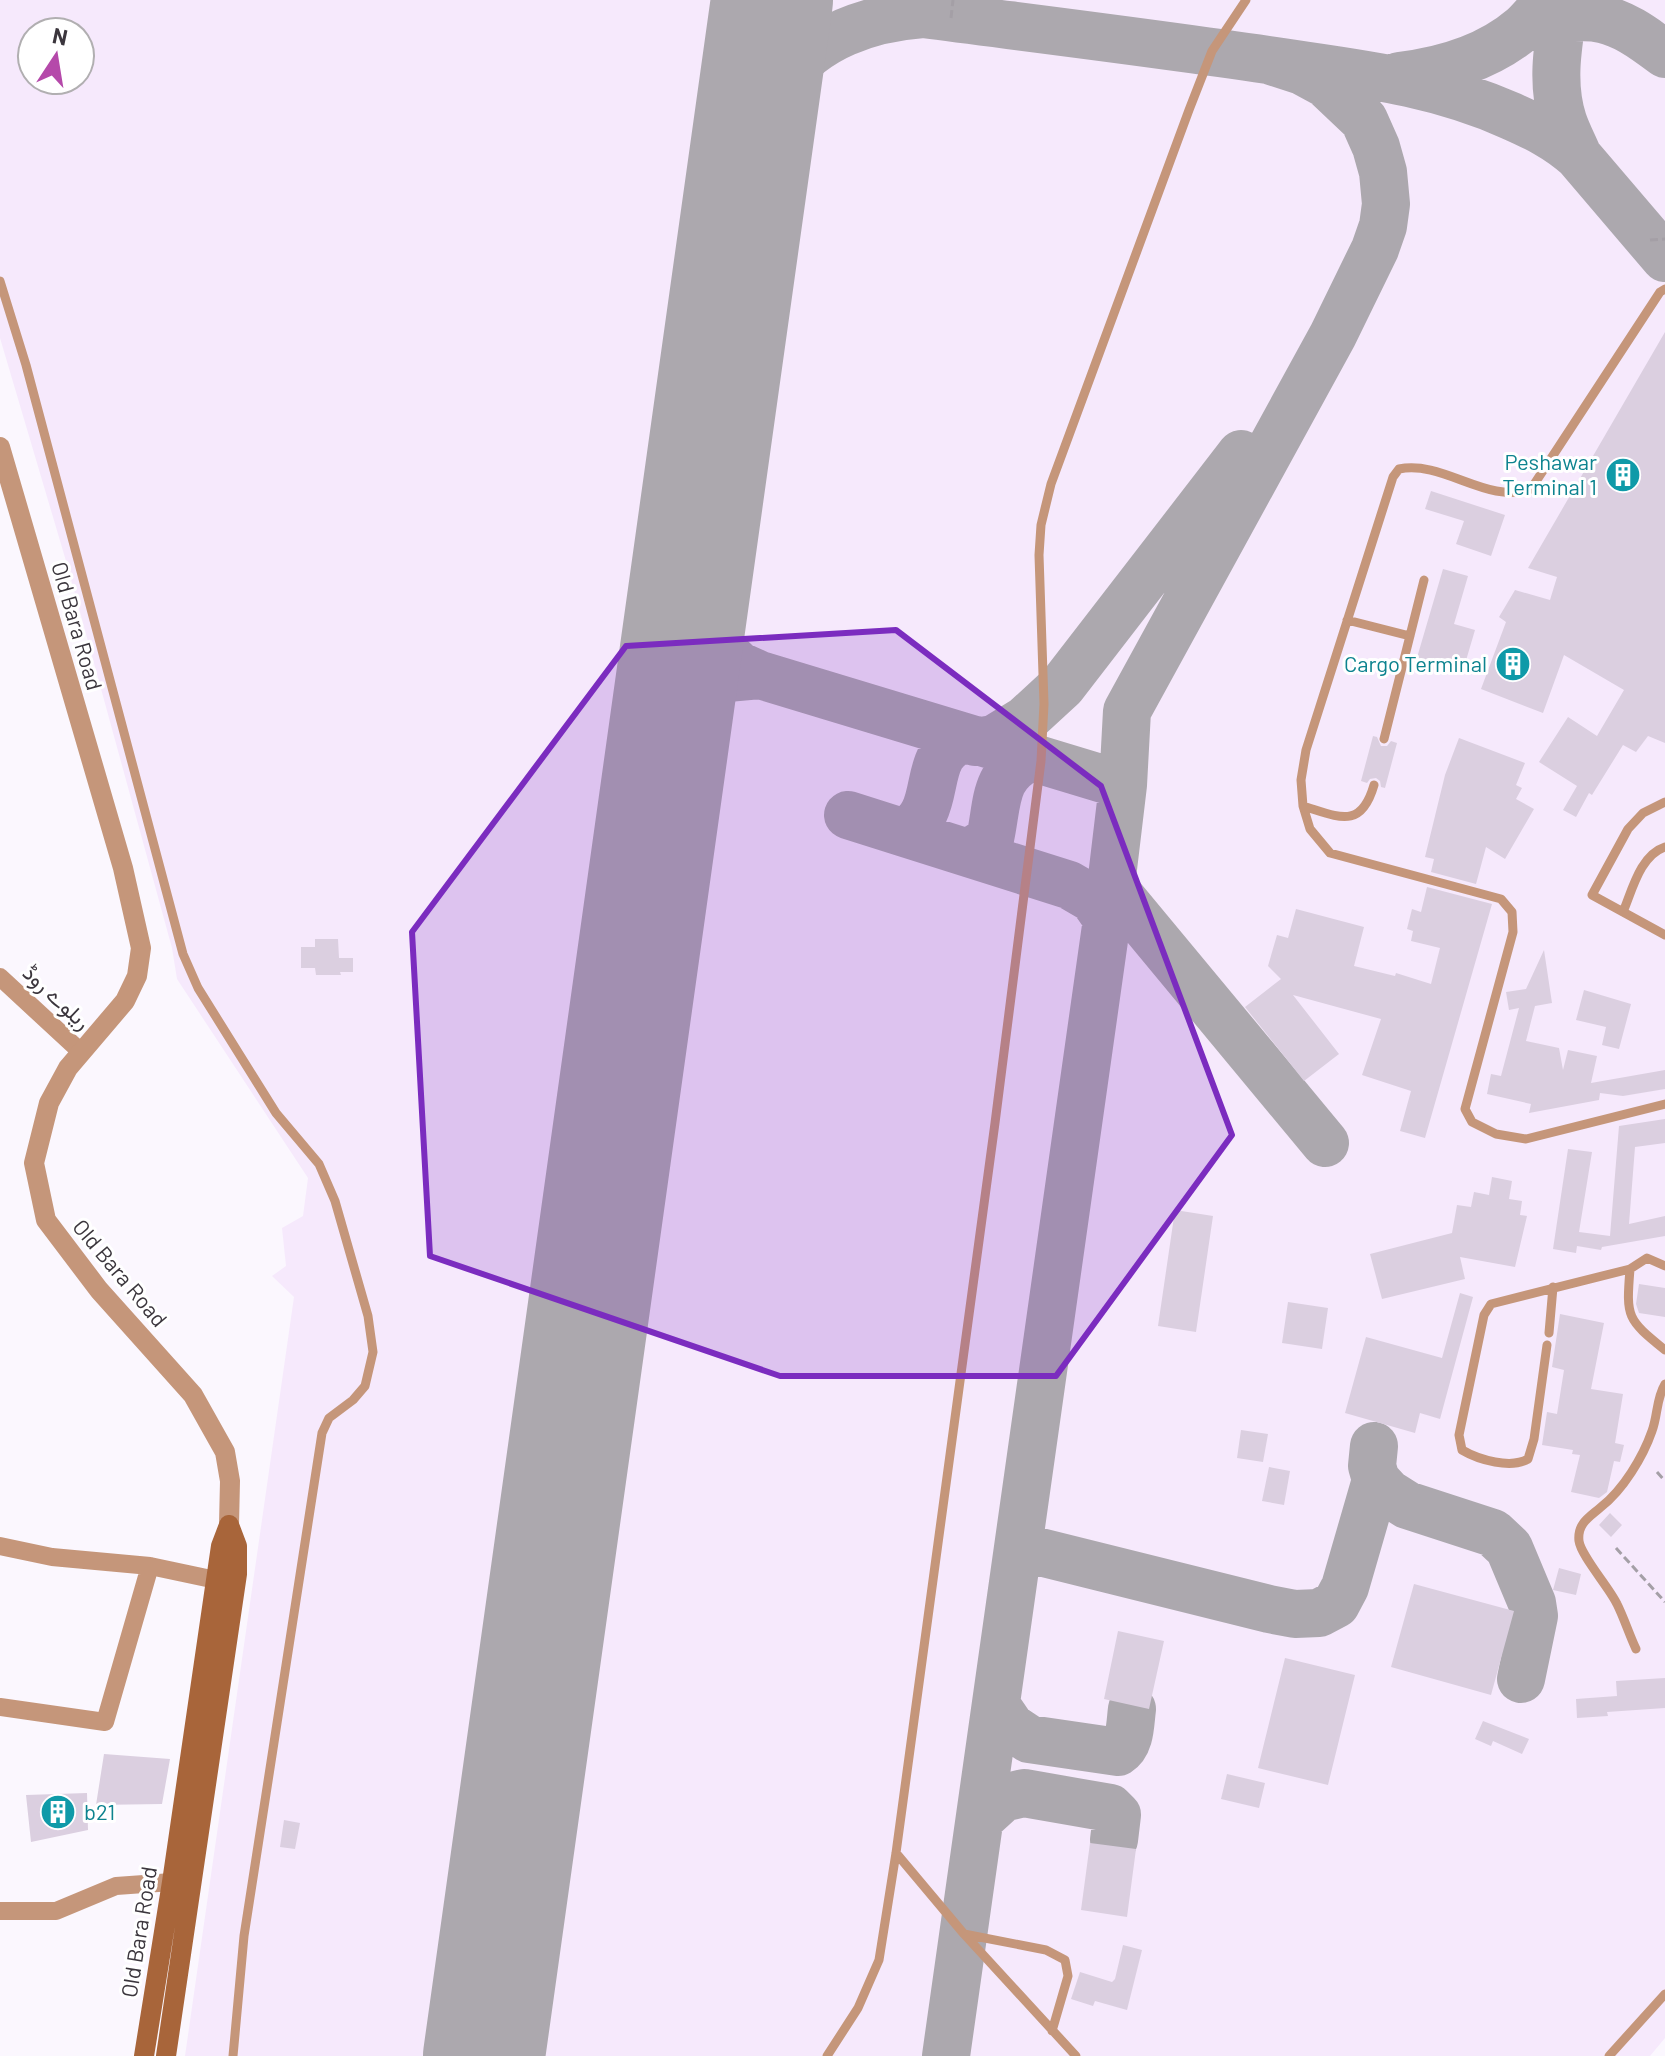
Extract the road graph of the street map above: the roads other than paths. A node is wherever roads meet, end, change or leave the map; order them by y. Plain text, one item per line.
1 (1246, 0) edge
2 (0, 281) edge
3 (1665, 289) edge
4 (0, 447) edge
5 (1424, 580) dead end
6 (1347, 620) junction
7 (1410, 636) junction
8 (1384, 739) dead end
9 (1374, 785) dead end
10 (1665, 802) edge
11 (1303, 806) junction
12 (1665, 847) edge
13 (1623, 912) junction
14 (1665, 935) edge
15 (0, 977) edge
16 (81, 1052) junction
17 (1665, 1104) edge
18 (1665, 1266) edge
19 (1630, 1269) junction
20 (1553, 1287) junction
21 (1549, 1333) dead end
22 (1547, 1345) dead end
23 (1665, 1350) edge
24 (1665, 1384) edge
25 (229, 1525) junction
26 (0, 1546) edge
27 (150, 1566) junction
28 (216, 1580) junction
29 (1636, 1649) dead end
30 (0, 1707) edge
31 (896, 1853) junction
32 (172, 1882) junction
33 (0, 1911) edge
34 (964, 1934) junction
35 (1665, 1994) edge
36 (1052, 2031) junction
37 (144, 2056) edge
38 (166, 2056) edge
39 (233, 2056) edge
40 (827, 2056) edge
41 (1076, 2056) edge
42 (1609, 2056) edge

1 - 31 lane
2 - 39 lane
3 - 6 lane
4 - 16 street, Old Bara Road
5 - 7 lane
6 - 7 lane
6 - 11 lane
7 - 8 lane
9 - 11 lane
10 - 13 lane
11 - 17 lane
12 - 13 lane
13 - 14 lane
15 - 16 street, ریلوے روڈ
16 - 25 street, Old Bara Road
18 - 19 lane
19 - 20 lane
19 - 23 lane
20 - 21 lane
20 - 22 lane
24 - 29 lane
25 - 28 main road, Old Bara Road
25 - 38 main road
26 - 27 street
27 - 28 street
27 - 30 street
28 - 32 main road, Old Bara Road
31 - 34 lane
31 - 40 lane
32 - 33 street
32 - 37 main road, Old Bara Road
34 - 36 lane
34 - 36 lane
35 - 42 lane
36 - 41 lane

